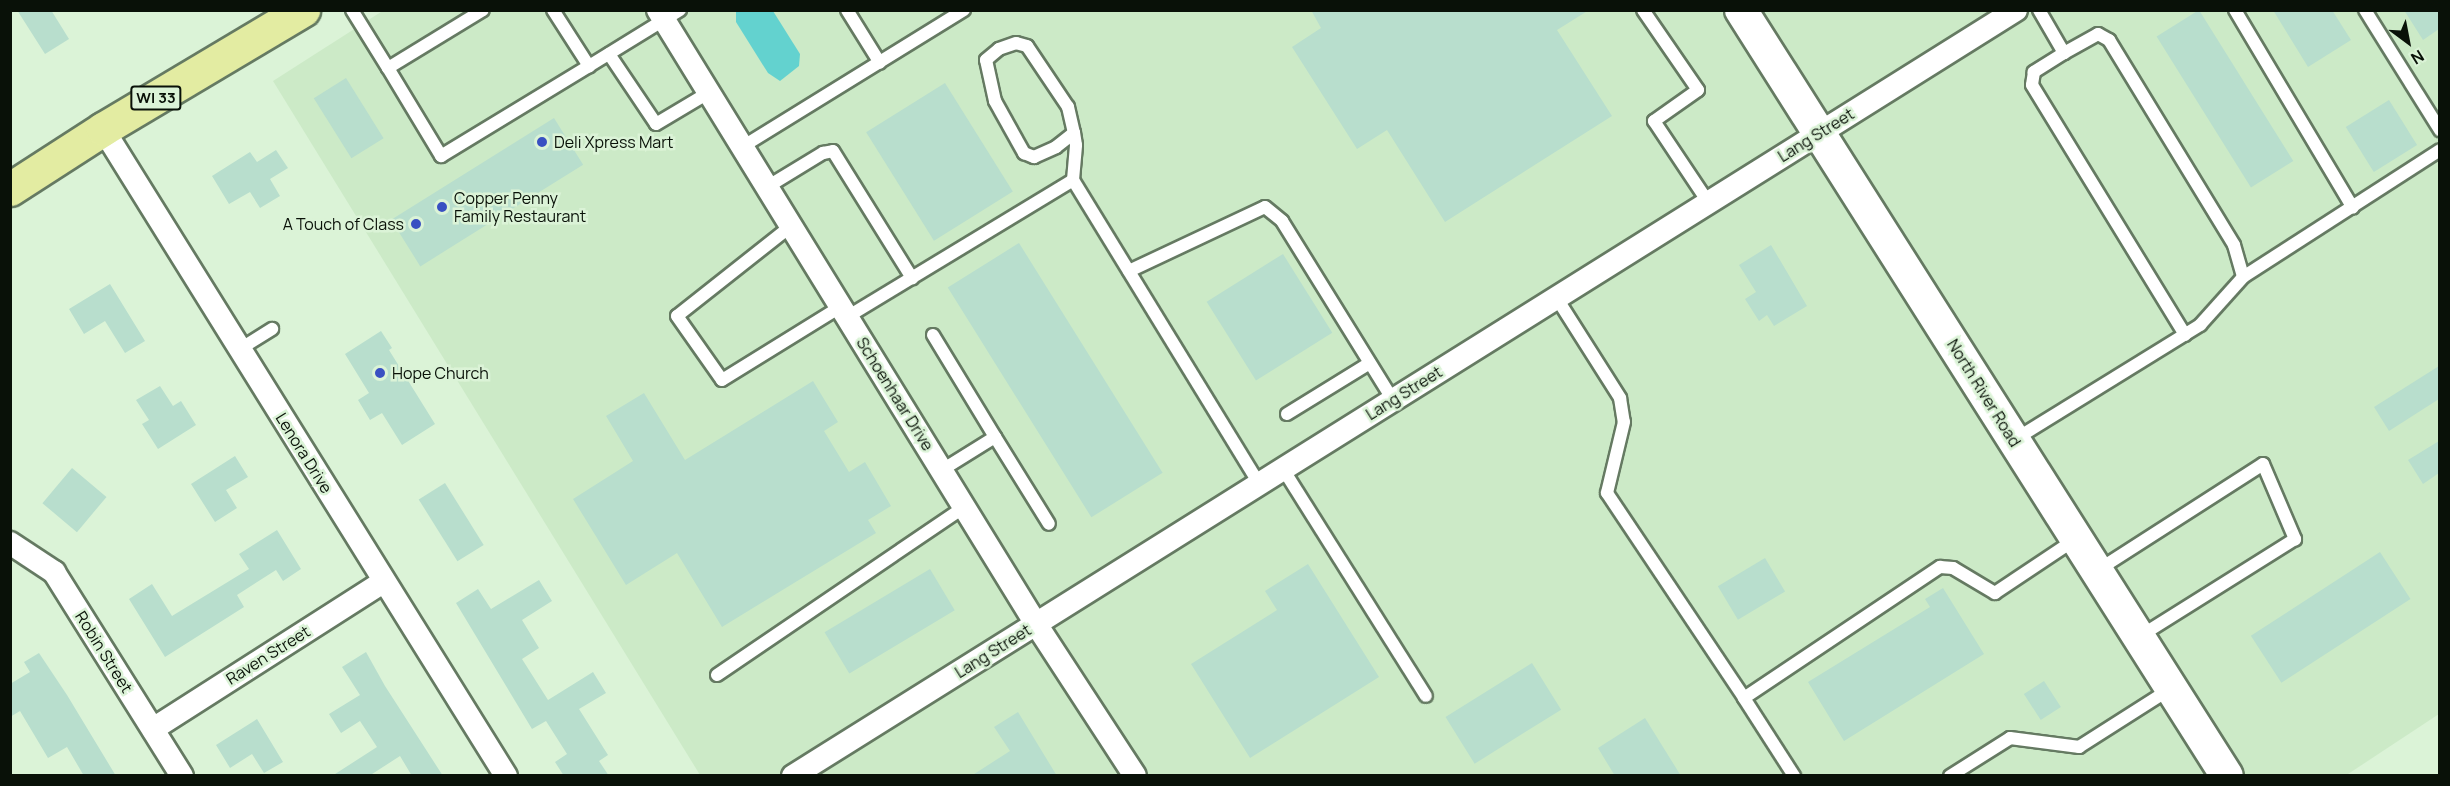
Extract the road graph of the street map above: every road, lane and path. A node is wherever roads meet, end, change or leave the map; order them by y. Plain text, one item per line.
1 (303, 10) edge
2 (352, 10) edge
3 (483, 10) edge
4 (553, 10) edge
5 (848, 10) edge
6 (964, 10) edge
7 (1643, 10) edge
8 (1741, 10) edge
9 (2016, 10) edge
10 (2039, 10) edge
11 (2235, 10) edge
12 (2365, 10) edge
13 (667, 14) edge
14 (2064, 53) junction
15 (609, 54) junction
16 (880, 63) junction
17 (589, 66) junction
18 (388, 68) junction
19 (708, 93) junction
20 (103, 129) junction
21 (2439, 130) edge
22 (1820, 133) junction
23 (1074, 134) junction
24 (742, 147) junction
25 (2439, 150) edge
26 (1073, 180) junction
27 (767, 187) junction
28 (10, 189) edge
29 (1708, 202) junction
30 (2353, 208) junction
31 (791, 226) junction
32 (1129, 272) junction
33 (2243, 277) junction
34 (912, 278) junction
35 (1556, 297) junction
36 (844, 312) junction
37 (272, 329) dead end
38 (2185, 334) junction
39 (933, 335) dead end
40 (240, 349) junction
41 (1370, 363) junction
42 (1393, 400) junction
43 (1287, 414) dead end
44 (995, 437) junction
45 (2014, 440) junction
46 (1283, 469) junction
47 (942, 470) junction
48 (1259, 484) junction
49 (964, 507) junction
50 (1049, 524) dead end
51 (2077, 538) junction
52 (10, 543) edge
53 (2097, 571) junction
54 (383, 582) junction
55 (1036, 624) junction
56 (2139, 637) junction
57 (717, 675) dead end
58 (2171, 688) junction
59 (1426, 696) dead end
60 (1744, 698) junction
61 (153, 729) junction
62 (182, 776) edge
63 (506, 776) edge
64 (793, 776) edge
65 (1135, 776) edge
66 (1794, 776) edge
67 (1950, 776) edge
68 (2227, 776) edge

1 - 20 main road, WI 33
2 - 18 lane
3 - 18 lane
4 - 17 lane
5 - 16 lane
6 - 16 lane
7 - 29 lane
8 - 22 street, North River Road
9 - 22 street, Lang Street
10 - 14 lane
11 - 30 lane
12 - 21 lane
13 - 15 lane
13 - 19 street, Schoenhaar Drive
14 - 33 lane
14 - 38 lane
15 - 17 lane
15 - 19 lane
16 - 24 lane
17 - 18 lane
19 - 24 street, Schoenhaar Drive
20 - 28 main road, WI 33
20 - 40 street, Lenora Drive
22 - 29 street, Lang Street
22 - 45 street, North River Road
23 - 23 lane
23 - 26 lane
24 - 27 street, Schoenhaar Drive
25 - 30 lane
26 - 32 lane
26 - 34 lane
27 - 31 street, Schoenhaar Drive
27 - 34 lane
29 - 35 street, Lang Street
30 - 33 lane
31 - 36 street, Schoenhaar Drive
31 - 36 lane
32 - 41 lane
32 - 48 lane
33 - 38 lane
34 - 36 lane
35 - 42 street, Lang Street
35 - 60 lane
36 - 47 street, Schoenhaar Drive
37 - 40 lane
38 - 45 lane
39 - 44 lane
40 - 54 street, Lenora Drive
41 - 42 lane
41 - 43 lane
42 - 46 street, Lang Street
44 - 47 lane
44 - 50 lane
45 - 51 street, North River Road
46 - 48 street, Lang Street
46 - 59 lane
47 - 49 street, Schoenhaar Drive
48 - 55 street, Lang Street
49 - 55 street, Schoenhaar Drive
49 - 57 lane
51 - 53 street, North River Road
51 - 60 lane
52 - 61 street, Robin Street
53 - 56 street, North River Road
53 - 56 lane
54 - 61 street, Raven Street
54 - 63 street, Lenora Drive
55 - 64 street, Lang Street
55 - 65 street, Schoenhaar Drive
56 - 58 street, North River Road
58 - 67 lane
58 - 68 street, North River Road
60 - 66 lane
61 - 62 street, Robin Street

